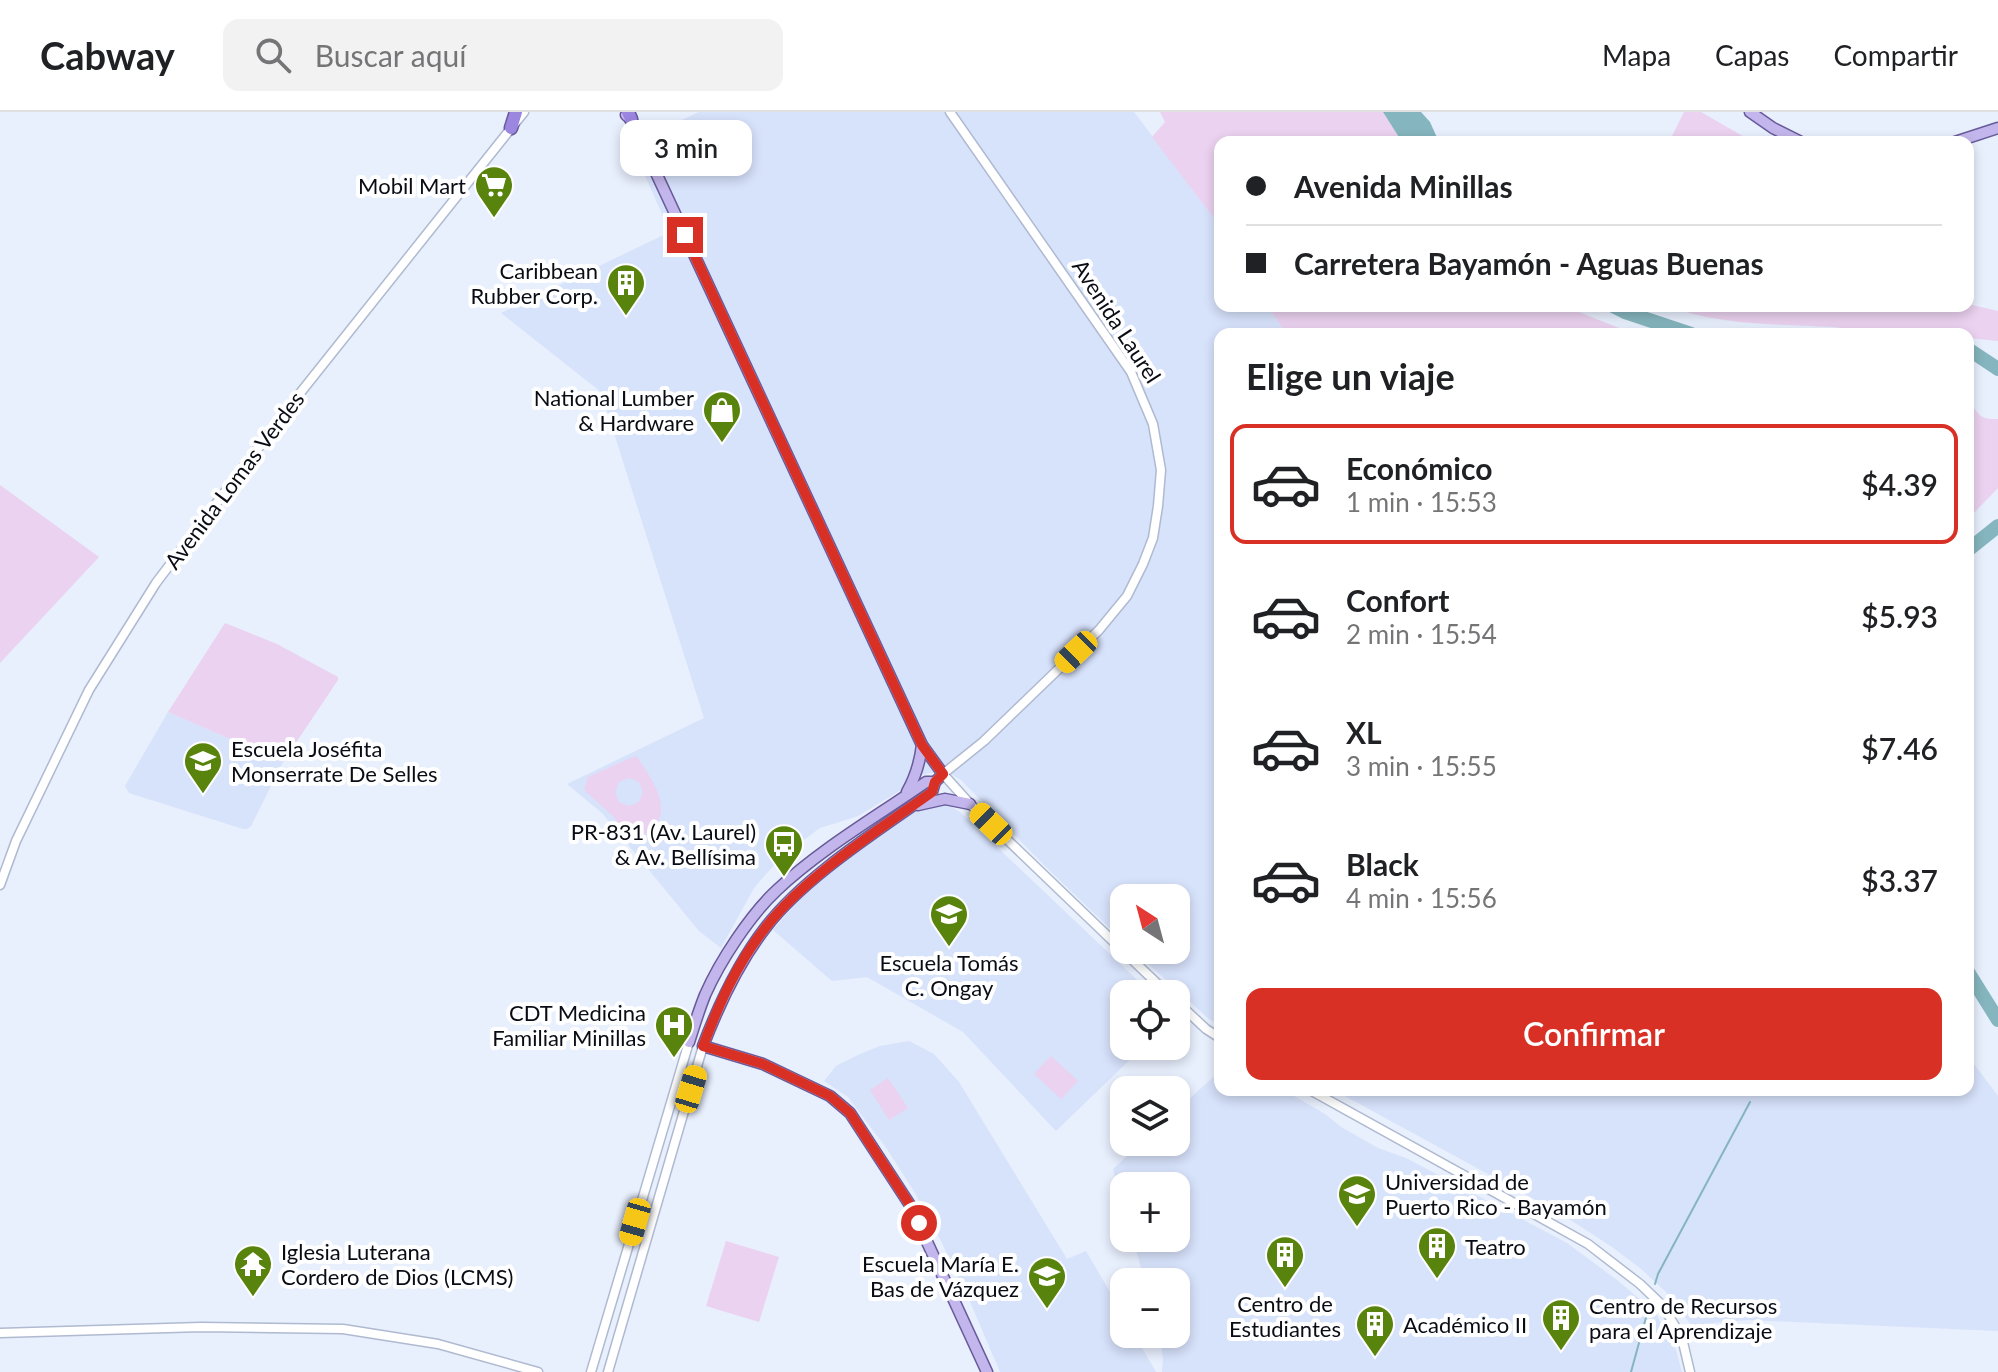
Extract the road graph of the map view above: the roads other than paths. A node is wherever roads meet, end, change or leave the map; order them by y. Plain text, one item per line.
1 (516, 112) edge
2 (524, 112) edge
3 (950, 112) edge
4 (1750, 112) edge
5 (627, 114) edge
6 (511, 128) junction
7 (1998, 128) edge
8 (1789, 136) edge
9 (1973, 136) edge
10 (922, 745) junction
11 (939, 778) junction
12 (904, 797) junction
13 (970, 804) junction
14 (909, 809) junction
15 (0, 885) edge
16 (1153, 980) edge
17 (1190, 1014) edge
18 (1214, 1034) edge
19 (689, 1042) joint
20 (703, 1046) junction
21 (1321, 1096) edge
22 (0, 1333) edge
23 (538, 1372) edge
24 (591, 1372) edge
25 (608, 1372) edge
26 (987, 1372) edge
27 (1690, 1372) edge

1 - 6 highway
2 - 6 street, Avenida Lomas Verdes
3 - 11 street, Avenida Laurel
4 - 8 main road
5 - 10 main road
6 - 15 street, Avenida Lomas Verdes
7 - 9 main road
10 - 11 main road
10 - 12 main road
11 - 12 main road, Avenida Laurel
11 - 13 street
11 - 14 main road, Avenida Laurel
12 - 19 main road, Avenida Laurel
13 - 14 main road
13 - 16 street
14 - 20 main road, Avenida Laurel
17 - 18 street
19 - 24 street, Avenida Laurel
20 - 25 street, Avenida Laurel
20 - 26 main road
21 - 27 street
22 - 23 street

